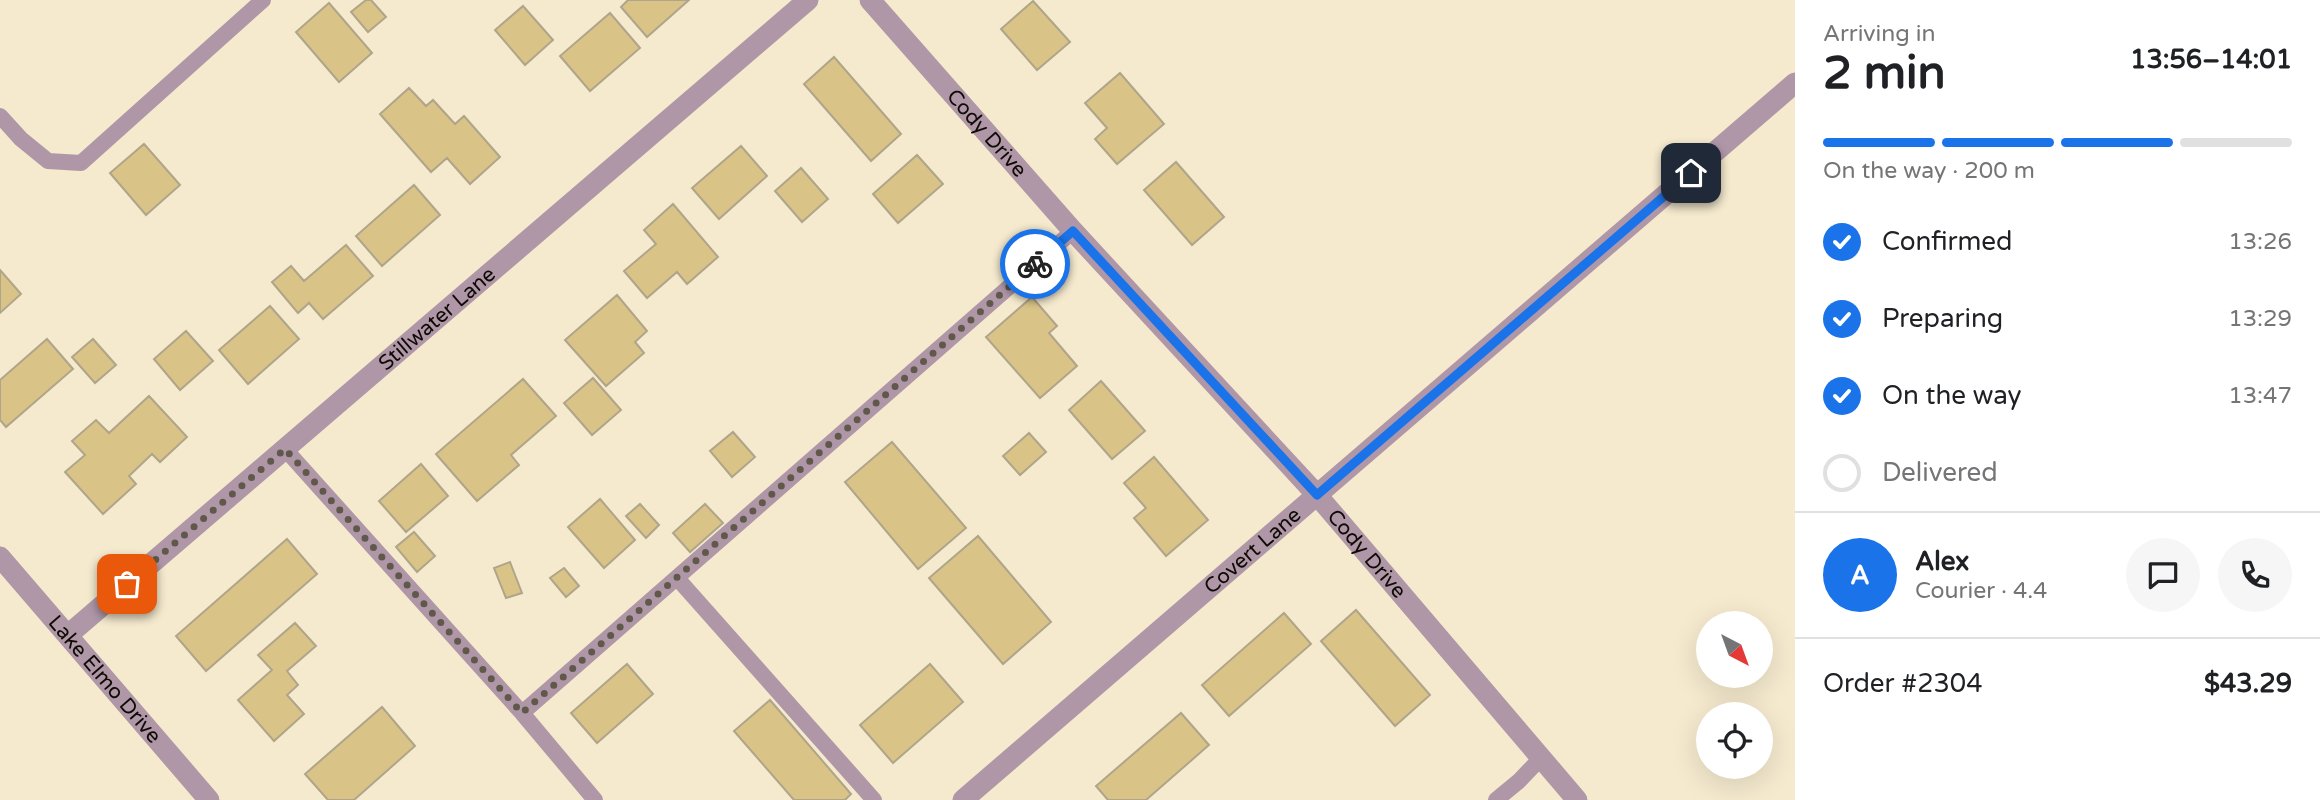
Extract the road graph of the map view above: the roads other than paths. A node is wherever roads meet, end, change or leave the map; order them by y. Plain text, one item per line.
1 (263, 0) edge
2 (808, 0) edge
3 (870, 0) edge
4 (1795, 83) edge
5 (0, 116) edge
6 (1073, 231) junction
7 (285, 449) junction
8 (1317, 495) junction
9 (0, 557) edge
10 (677, 578) junction
11 (68, 635) junction
12 (522, 713) junction
13 (1541, 758) junction
14 (209, 800) edge
15 (595, 800) edge
16 (874, 800) edge
17 (963, 800) edge
18 (1496, 800) edge
19 (1577, 800) edge

1 - 5 lane
2 - 7 street, Stillwater Lane
3 - 6 street, Cody Drive
4 - 8 street, Covert Lane
6 - 8 street, Cody Drive
6 - 10 lane
7 - 11 street, Stillwater Lane
7 - 12 lane
8 - 13 street, Cody Drive
8 - 17 street, Covert Lane
9 - 11 street, Lake Elmo Drive
10 - 12 lane
10 - 16 lane
11 - 14 street, Lake Elmo Drive
12 - 15 lane
13 - 18 lane
13 - 19 street, Cody Drive

